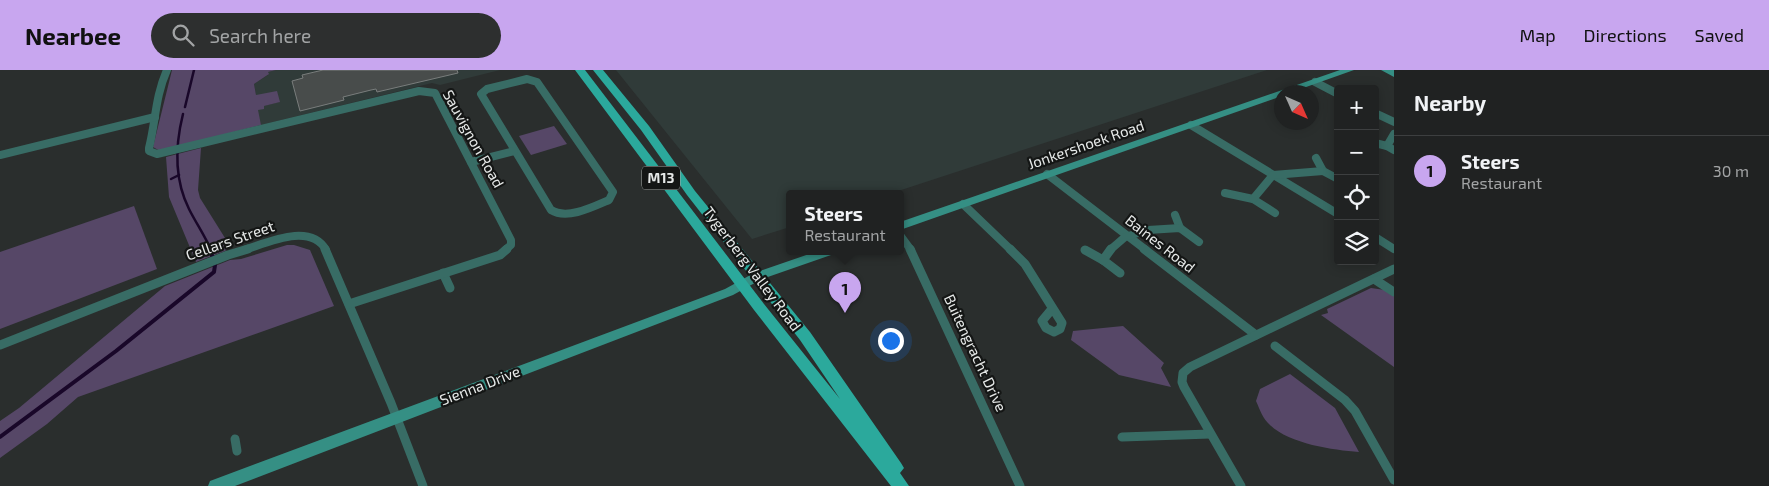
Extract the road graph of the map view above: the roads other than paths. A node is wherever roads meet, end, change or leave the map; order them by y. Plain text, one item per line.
1 (167, 70) edge
2 (580, 70) edge
3 (598, 70) edge
4 (1349, 70) edge
5 (1386, 70) edge
6 (1394, 74) edge
7 (1314, 82) junction
8 (1306, 85) edge
9 (1334, 92) edge
10 (1274, 96) edge
11 (1379, 115) edge
12 (155, 117) junction
13 (1394, 122) edge
14 (1191, 125) junction
15 (1394, 134) edge
16 (1379, 144) edge
17 (196, 146) joint
18 (1386, 146) junction
19 (513, 148) junction
20 (1394, 150) edge
21 (165, 153) joint
22 (0, 155) edge
23 (1316, 158) dead end
24 (470, 159) junction
25 (1323, 171) junction
26 (1047, 174) junction
27 (1273, 175) junction
28 (1334, 178) edge
29 (1225, 193) dead end
30 (1253, 199) junction
31 (963, 204) junction
32 (1334, 212) edge
33 (1275, 213) dead end
34 (1175, 215) dead end
35 (904, 225) edge
36 (1180, 228) junction
37 (1127, 236) junction
38 (904, 240) edge
39 (1379, 240) edge
40 (1199, 242) dead end
41 (1394, 249) edge
42 (1085, 250) dead end
43 (818, 255) edge
44 (1103, 260) junction
45 (1394, 269) edge
46 (444, 273) junction
47 (1120, 273) dead end
48 (758, 276) junction
49 (1374, 279) junction
50 (743, 285) junction
51 (450, 288) dead end
52 (1394, 292) edge
53 (349, 304) junction
54 (1052, 309) dead end
55 (1256, 335) junction
56 (0, 345) edge
57 (1275, 346) dead end
58 (397, 418) junction
59 (1210, 434) junction
60 (1122, 437) dead end
61 (235, 439) dead end
62 (237, 451) dead end
63 (1394, 480) edge
64 (216, 486) edge
65 (424, 486) edge
66 (901, 486) edge
67 (908, 486) edge
68 (1020, 486) edge
69 (1240, 486) edge

1 - 12 street, Sauvignon Road
2 - 50 main road, Tygerberg Valley Road / M13
3 - 48 main road, Tygerberg Valley Road / M13
4 - 7 street, Jonkershoek Road
5 - 6 street
7 - 8 street, Jonkershoek Road
7 - 9 street
10 - 14 street, Jonkershoek Road
11 - 13 street
12 - 21 street, Sauvignon Road
12 - 22 street
14 - 26 street, Jonkershoek Road
14 - 27 street
15 - 18 street
16 - 18 street
17 - 21 street, Sauvignon Road
17 - 24 street, Sauvignon Road
18 - 20 street
19 - 19 street
19 - 24 street
23 - 25 street
24 - 46 street, Sauvignon Road
25 - 27 street
25 - 28 street
26 - 31 street, Jonkershoek Road
26 - 37 street, Baines Road
27 - 30 street
27 - 32 street
29 - 30 street
30 - 33 street
31 - 35 street, Jonkershoek Road
31 - 54 street
34 - 36 street
36 - 37 street
36 - 40 street
37 - 44 street
37 - 55 street, Baines Road
38 - 68 street, Buitengracht Drive
39 - 41 street
42 - 44 street
43 - 48 street, Tygerberg Valley Road
44 - 47 street
45 - 49 street
46 - 51 street
46 - 53 street, Sauvignon Road
48 - 50 street, Sienna Drive
48 - 67 main road, Tygerberg Valley Road / M13
49 - 52 street
49 - 55 street
50 - 58 street, Sienna Drive
50 - 66 main road, Tygerberg Valley Road / M13
53 - 56 street, Cellars Street
53 - 58 street, Cellars Street
55 - 59 street
57 - 63 street
58 - 64 street, Sienna Drive
58 - 65 street, Cellars Street
59 - 60 street
59 - 69 street
61 - 62 street

